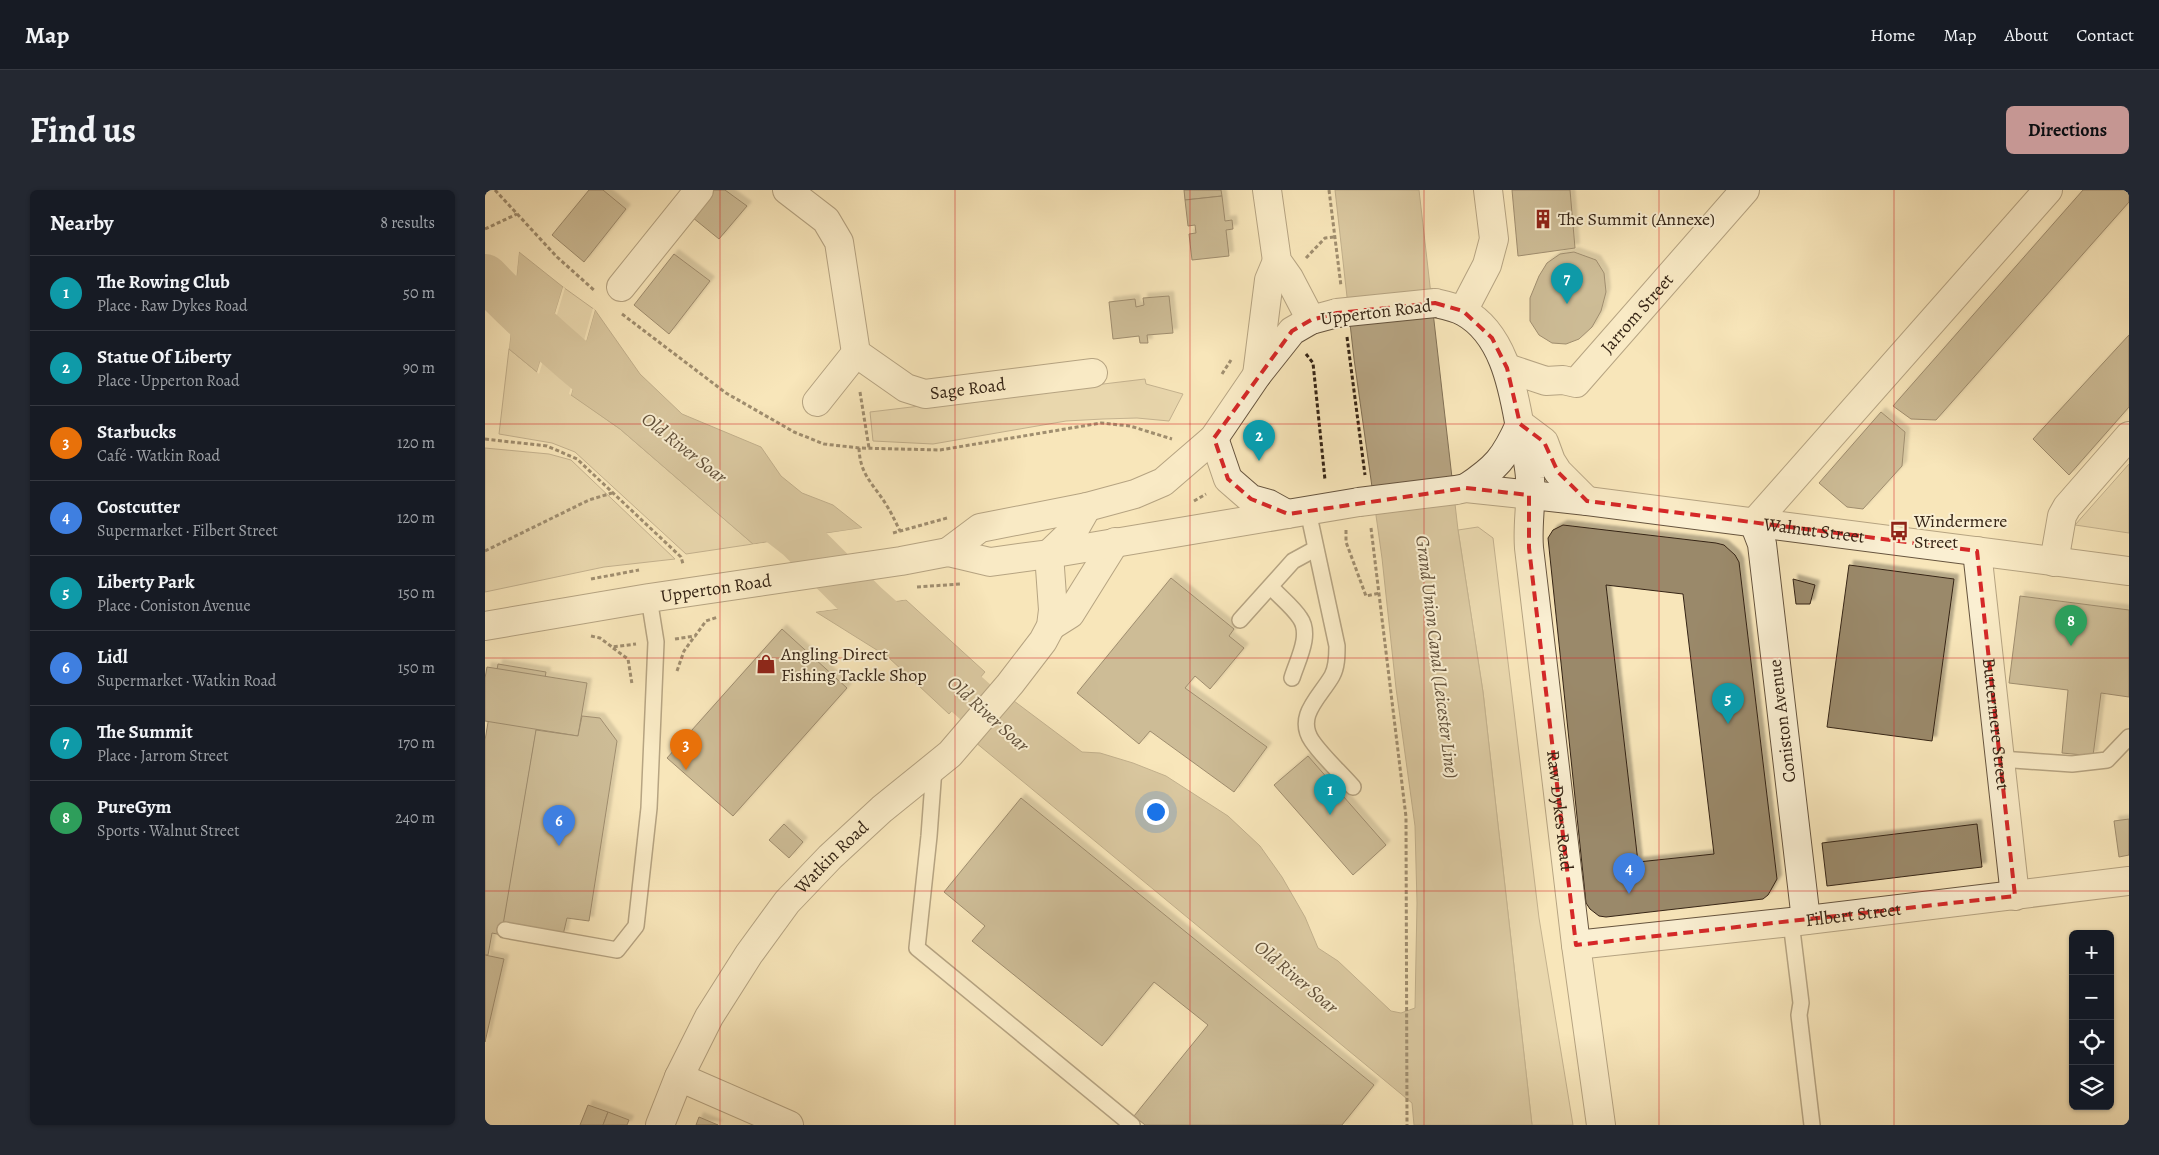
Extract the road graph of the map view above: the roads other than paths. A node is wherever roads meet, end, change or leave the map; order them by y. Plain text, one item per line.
1 (699, 190) edge
2 (787, 190) edge
3 (1267, 190) edge
4 (1488, 190) edge
5 (1745, 190) edge
6 (2048, 190) edge
7 (1289, 262) junction
8 (621, 287) dead end
9 (1463, 311) junction
10 (1302, 326) junction
11 (856, 353) junction
12 (1507, 368) junction
13 (1093, 373) dead end
14 (1257, 375) junction
15 (817, 402) dead end
16 (1520, 424) junction
17 (2129, 436) edge
18 (1214, 438) junction
19 (1461, 489) junction
20 (1529, 495) junction
21 (1587, 501) junction
22 (1087, 507) junction
23 (1308, 511) junction
24 (1753, 523) junction
25 (1115, 542) junction
26 (1315, 549) junction
27 (1977, 551) junction
28 (947, 552) junction
29 (1049, 554) junction
30 (2054, 562) junction
31 (2129, 571) edge
32 (1271, 587) junction
33 (649, 598) junction
34 (1240, 620) dead end
35 (485, 626) edge
36 (1051, 626) junction
37 (1292, 678) dead end
38 (2129, 737) edge
39 (2000, 759) junction
40 (942, 761) junction
41 (1353, 787) dead end
42 (2129, 881) edge
43 (2015, 896) junction
44 (1798, 921) junction
45 (505, 930) dead end
46 (1576, 945) junction
47 (679, 1077) junction
48 (660, 1125) edge
49 (789, 1125) edge
50 (1132, 1125) edge
51 (1601, 1125) edge
52 (1812, 1125) edge

1 - 8 street
2 - 11 street
3 - 7 street
4 - 9 street
5 - 12 street, Jarrom Street
6 - 24 street
7 - 10 street
7 - 14 street
9 - 10 street, Upperton Road, bridge
9 - 12 street, Upperton Road
10 - 14 street, Upperton Road
11 - 13 street, Sage Road
11 - 15 street
12 - 16 street, Upperton Road
14 - 18 street, Upperton Road
16 - 19 street, Upperton Road
16 - 20 street, Upperton Road
16 - 21 street
17 - 30 street
18 - 22 street, Upperton Road
18 - 23 street
19 - 20 street, Upperton Road
19 - 23 street, Upperton Road, bridge
20 - 21 street, Walnut Street
20 - 46 street, Raw Dykes Road
21 - 24 street, Walnut Street
22 - 28 street, Upperton Road
22 - 29 street
23 - 25 street, Upperton Road
23 - 26 lane
24 - 27 street, Walnut Street
24 - 44 street, Coniston Avenue
25 - 29 street, Upperton Road
25 - 36 street, Watkin Road
26 - 32 lane
26 - 41 lane
27 - 30 street, Walnut Street
27 - 39 street, Buttermere Street
28 - 29 street, Upperton Road
28 - 33 street, Upperton Road
29 - 36 street, Watkin Road
30 - 31 street, Walnut Street
32 - 34 lane
32 - 37 lane
33 - 35 street, Upperton Road
33 - 45 lane
36 - 40 street, Watkin Road
38 - 39 lane
39 - 43 street, Buttermere Street
40 - 47 street, Watkin Road
40 - 50 lane
42 - 43 street, Filbert Street
43 - 44 street, Filbert Street
44 - 46 street, Filbert Street
44 - 52 lane
46 - 51 street, Raw Dykes Road
47 - 48 street, Watkin Road
47 - 49 street

